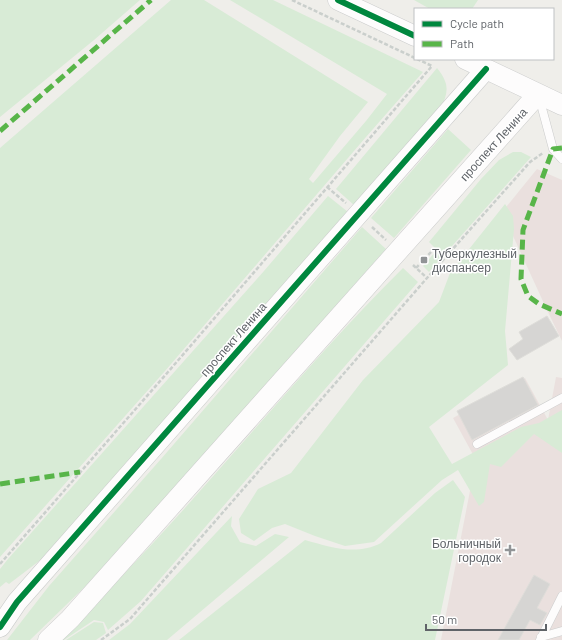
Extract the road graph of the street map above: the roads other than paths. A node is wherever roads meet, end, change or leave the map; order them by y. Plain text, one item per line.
1 (338, 0) edge
2 (414, 36) edge
3 (467, 60) edge
4 (486, 69) junction
5 (538, 94) junction
6 (562, 105) edge
7 (562, 159) edge
8 (562, 398) edge
9 (477, 444) dead end
10 (562, 596) edge
11 (0, 627) edge
12 (562, 631) edge
13 (540, 639) edge
14 (48, 640) edge

1 - 2 street
3 - 4 street
4 - 5 street
4 - 11 street, проспект Ленина
5 - 6 street
5 - 7 lane
5 - 14 street, проспект Ленина
8 - 9 lane
10 - 13 lane
12 - 13 lane

